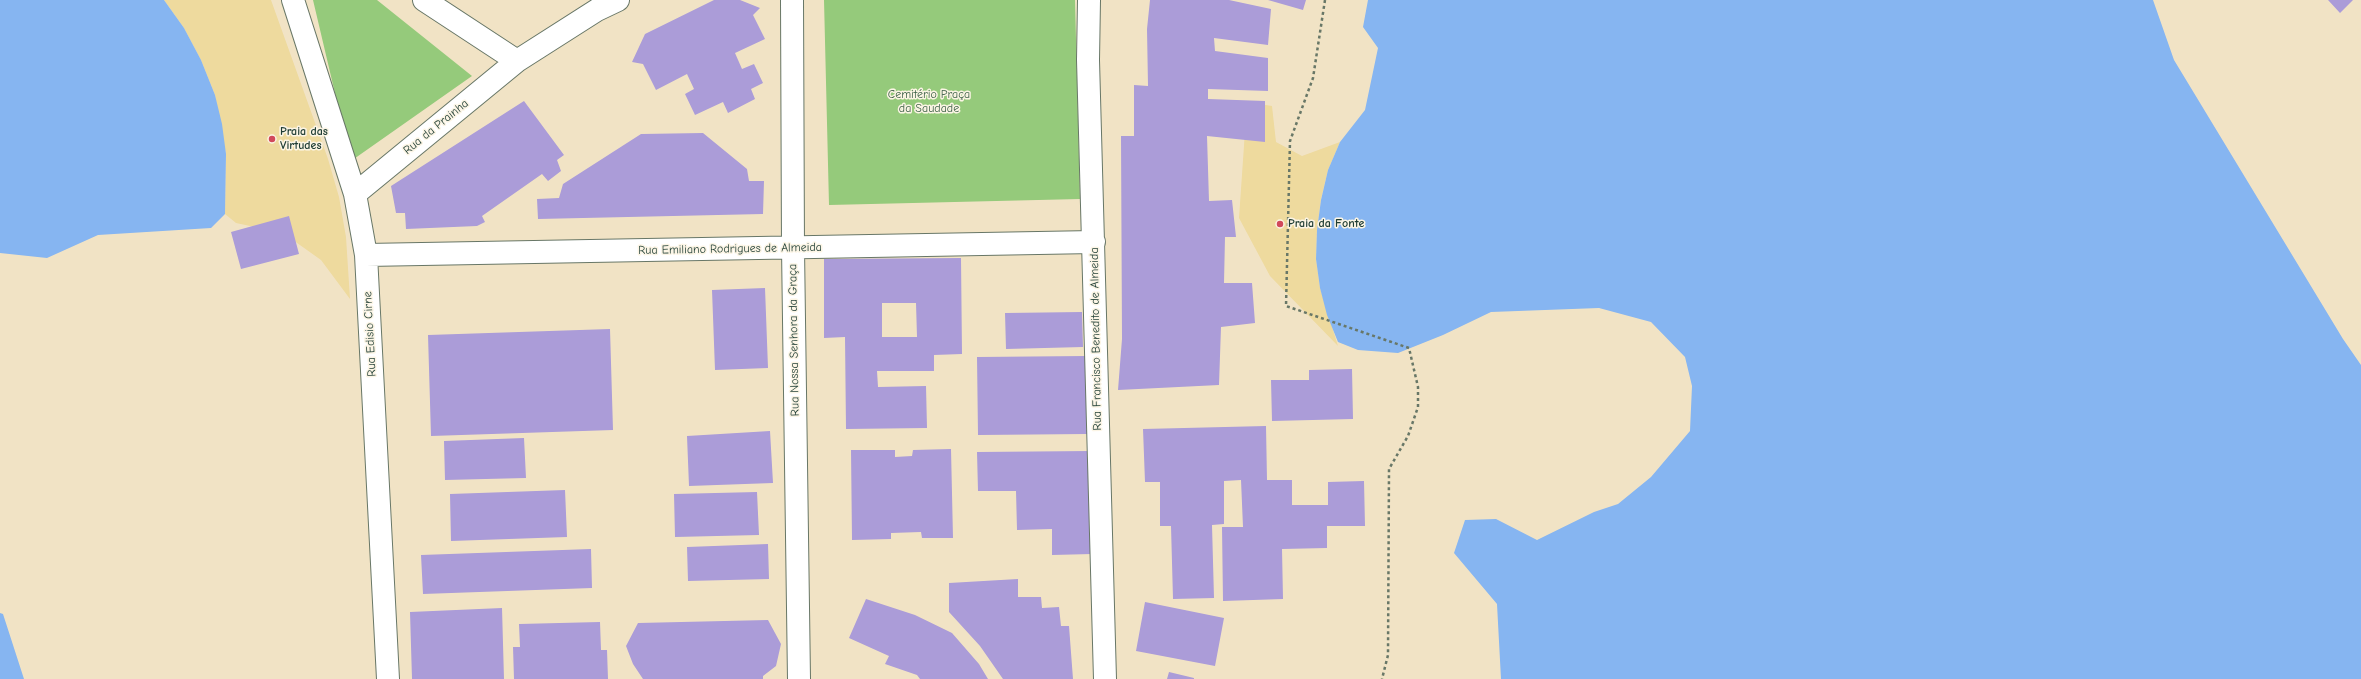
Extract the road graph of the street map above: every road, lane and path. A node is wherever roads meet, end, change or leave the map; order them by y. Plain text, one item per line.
1 (293, 0) edge
2 (424, 0) edge
3 (618, 0) edge
4 (792, 0) edge
5 (1089, 0) edge
6 (1325, 0) edge
7 (517, 60) junction
8 (355, 194) junction
9 (1094, 242) junction
10 (793, 248) junction
11 (366, 255) junction
12 (388, 679) edge
13 (799, 679) edge
14 (1105, 679) edge
15 (1382, 679) edge

1 - 8 street, Rua Edisio Cirne
2 - 7 street
3 - 7 street, Rua da Prainha
4 - 10 street, Rua Nossa Senhora da Graça
5 - 9 street, Rua Francisco Benedito de Almeida
6 - 15 path
7 - 8 street, Rua da Prainha
8 - 11 street, Rua Edisio Cirne
9 - 10 street, Rua Emiliano Rodrigues de Almeida
9 - 14 street, Rua Francisco Benedito de Almeida
10 - 11 street, Rua Emiliano Rodrigues de Almeida
10 - 13 street, Rua Nossa Senhora da Graça
11 - 12 street, Rua Edisio Cirne

